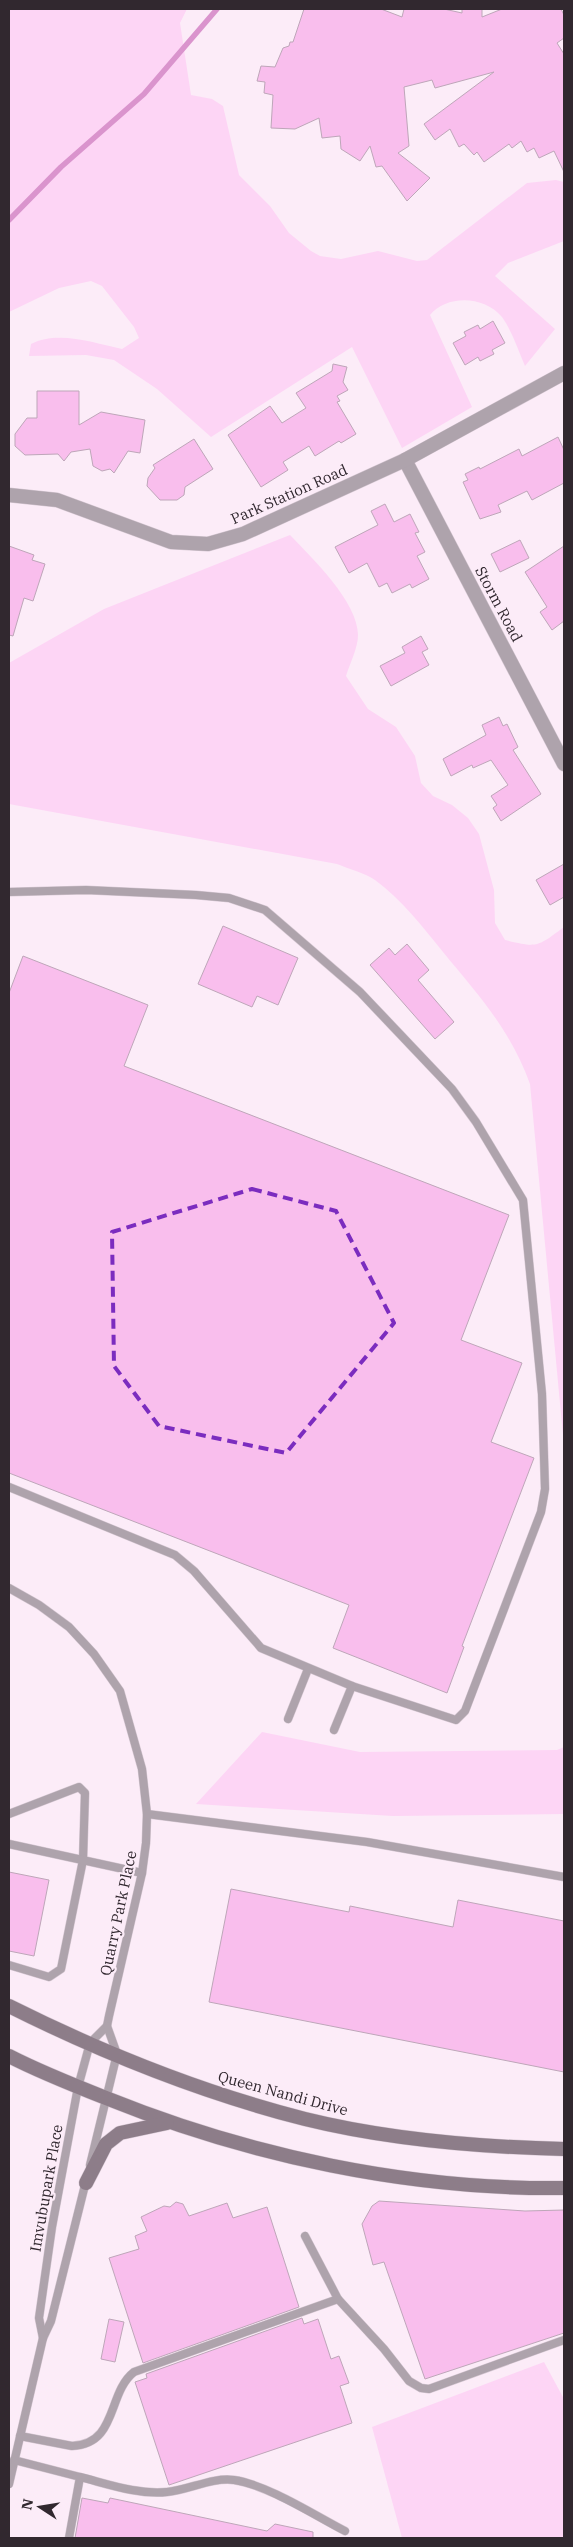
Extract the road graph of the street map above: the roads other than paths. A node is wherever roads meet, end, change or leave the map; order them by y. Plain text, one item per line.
1 (564, 373) edge
2 (405, 460) junction
3 (9, 495) edge
4 (564, 764) edge
5 (9, 892) edge
6 (9, 1487) edge
7 (9, 1588) edge
8 (308, 1669) junction
9 (352, 1686) junction
10 (288, 1719) dead end
11 (334, 1730) dead end
12 (9, 1814) edge
13 (147, 1814) junction
14 (9, 1844) edge
15 (83, 1860) junction
16 (142, 1873) junction
17 (564, 1877) edge
18 (9, 1965) edge
19 (9, 2006) edge
20 (107, 2026) junction
21 (90, 2043) junction
22 (117, 2054) junction
23 (9, 2056) edge
24 (78, 2087) junction
25 (106, 2098) junction
26 (170, 2123) junction
27 (564, 2149) edge
28 (86, 2183) junction
29 (564, 2188) edge
30 (305, 2236) dead end
31 (338, 2299) junction
32 (42, 2338) junction
33 (564, 2340) edge
34 (20, 2436) junction
35 (14, 2460) junction
36 (80, 2477) junction
37 (9, 2484) edge
38 (346, 2531) dead end
39 (69, 2538) edge

1 - 2 street, Park Station Road
2 - 3 street, Park Station Road
2 - 4 street, Storm Road
5 - 9 lane
6 - 8 lane
7 - 13 lane, Quarry Park Place
8 - 9 lane
8 - 10 lane
9 - 11 lane
12 - 15 lane
13 - 16 lane, Quarry Park Place
13 - 17 lane
14 - 15 lane
15 - 16 lane
15 - 18 lane
16 - 20 lane, Quarry Park Place
19 - 21 main road, Queen Nandi Drive
20 - 21 lane
20 - 22 lane
21 - 22 main road, Queen Nandi Drive
21 - 24 lane, Imvubupark Place
22 - 25 lane, Imvubupark Place
22 - 27 main road, Queen Nandi Drive
23 - 24 main road
24 - 25 main road
24 - 32 lane, Imvubupark Place
25 - 26 main road
25 - 28 lane, Imvubupark Place
26 - 28 main road
26 - 29 main road
28 - 32 lane, Imvubupark Place
30 - 31 lane
31 - 33 lane
31 - 34 lane
32 - 34 lane, Imvubupark Place
34 - 35 lane, Imvubupark Place
35 - 36 lane
35 - 37 lane, Imvubupark Place
36 - 38 lane
36 - 39 lane

